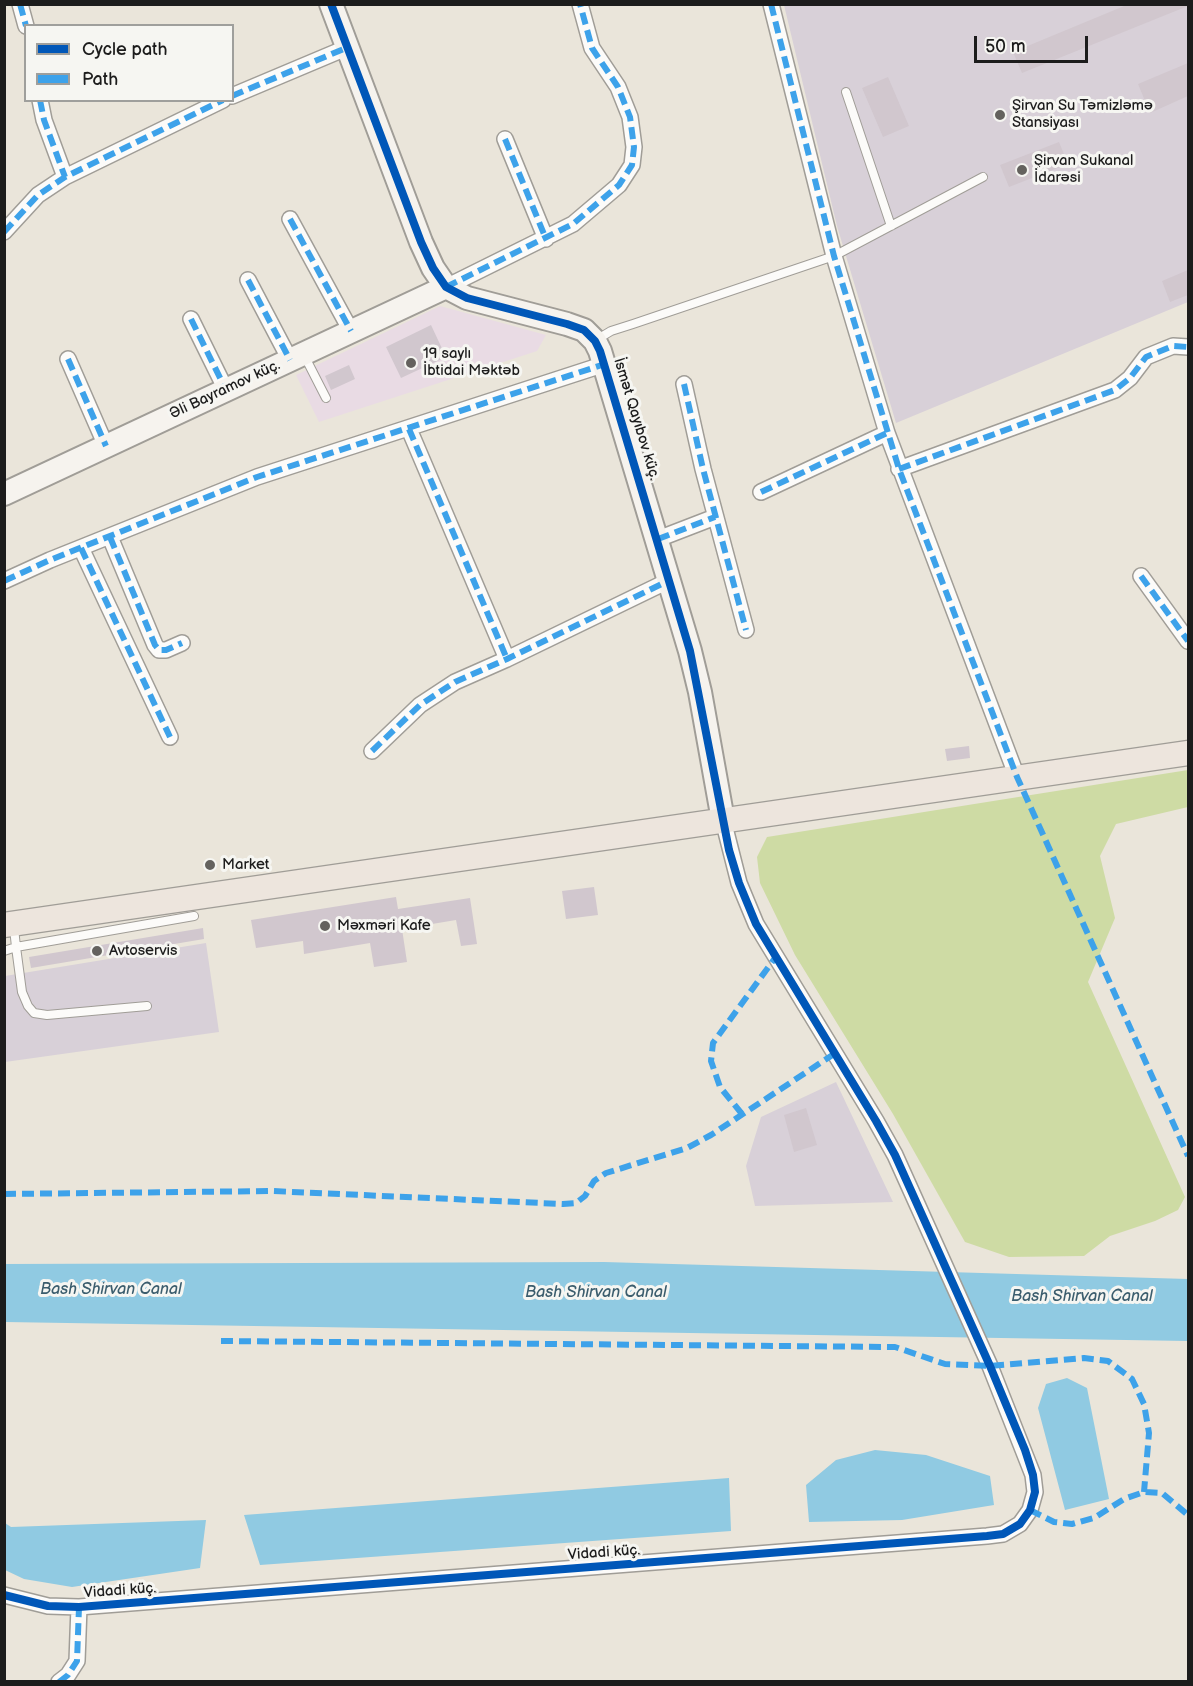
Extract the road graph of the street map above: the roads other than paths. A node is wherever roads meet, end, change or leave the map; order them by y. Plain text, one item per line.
1 (20, 4) edge
2 (331, 4) edge
3 (580, 4) edge
4 (771, 4) edge
5 (25, 24) edge
6 (346, 48) junction
7 (846, 92) dead end
8 (234, 95) edge
9 (40, 102) edge
10 (219, 102) edge
11 (505, 139) dead end
12 (65, 177) junction
13 (983, 177) dead end
14 (290, 219) dead end
15 (891, 226) junction
16 (4, 232) edge
17 (546, 239) junction
18 (834, 256) junction
19 (248, 280) dead end
20 (446, 286) junction
21 (190, 319) dead end
22 (351, 331) junction
23 (595, 340) junction
24 (1188, 347) edge
25 (297, 357) junction
26 (68, 359) dead end
27 (605, 364) junction
28 (684, 384) dead end
29 (226, 390) junction
30 (326, 398) dead end
31 (409, 429) junction
32 (887, 433) junction
33 (106, 446) junction
34 (900, 469) junction
35 (761, 492) dead end
36 (4, 494) edge
37 (715, 517) junction
38 (110, 537) junction
39 (658, 539) junction
40 (81, 548) junction
41 (1141, 576) dead end
42 (670, 580) junction
43 (4, 581) edge
44 (746, 630) dead end
45 (1188, 641) edge
46 (182, 643) dead end
47 (507, 659) junction
48 (170, 737) dead end
49 (372, 751) dead end
50 (1188, 753) edge
51 (1017, 777) junction
52 (723, 820) junction
53 (194, 916) dead end
54 (11, 932) edge
55 (4, 951) edge
56 (147, 1006) dead end
57 (4, 1595) edge
58 (79, 1607) junction
59 (59, 1682) edge

1 - 5 street
2 - 6 street
3 - 17 street
4 - 18 street
6 - 8 street
6 - 20 street
7 - 15 lane
9 - 12 street
10 - 12 street
11 - 17 street
12 - 16 street
13 - 15 lane
14 - 22 street
15 - 18 lane
17 - 20 street
18 - 23 lane
18 - 32 street
19 - 25 street
20 - 22 street, Əli Bayramov küç.
20 - 23 street
21 - 29 street
22 - 25 street, Əli Bayramov küç.
23 - 27 street, İsmət Qayıbov küç.
24 - 34 street
25 - 29 street, Əli Bayramov küç.
25 - 30 lane
26 - 33 street
27 - 31 street
27 - 39 street, İsmət Qayıbov küç.
28 - 37 street
29 - 33 street, Əli Bayramov küç.
31 - 38 street
31 - 47 street
32 - 34 street
32 - 35 street
33 - 36 street, Əli Bayramov küç.
34 - 51 street
37 - 39 street
37 - 44 street
38 - 40 street
38 - 46 street
39 - 42 street, İsmət Qayıbov küç.
40 - 43 street
40 - 48 street
41 - 45 street
42 - 47 street
42 - 52 street, İsmət Qayıbov küç.
47 - 49 street
50 - 51 main road
51 - 52 main road
52 - 54 main road
52 - 58 street, Vidadi küç.
53 - 54 lane
54 - 55 lane
54 - 56 lane
57 - 58 street, Vidadi küç.
58 - 59 street

